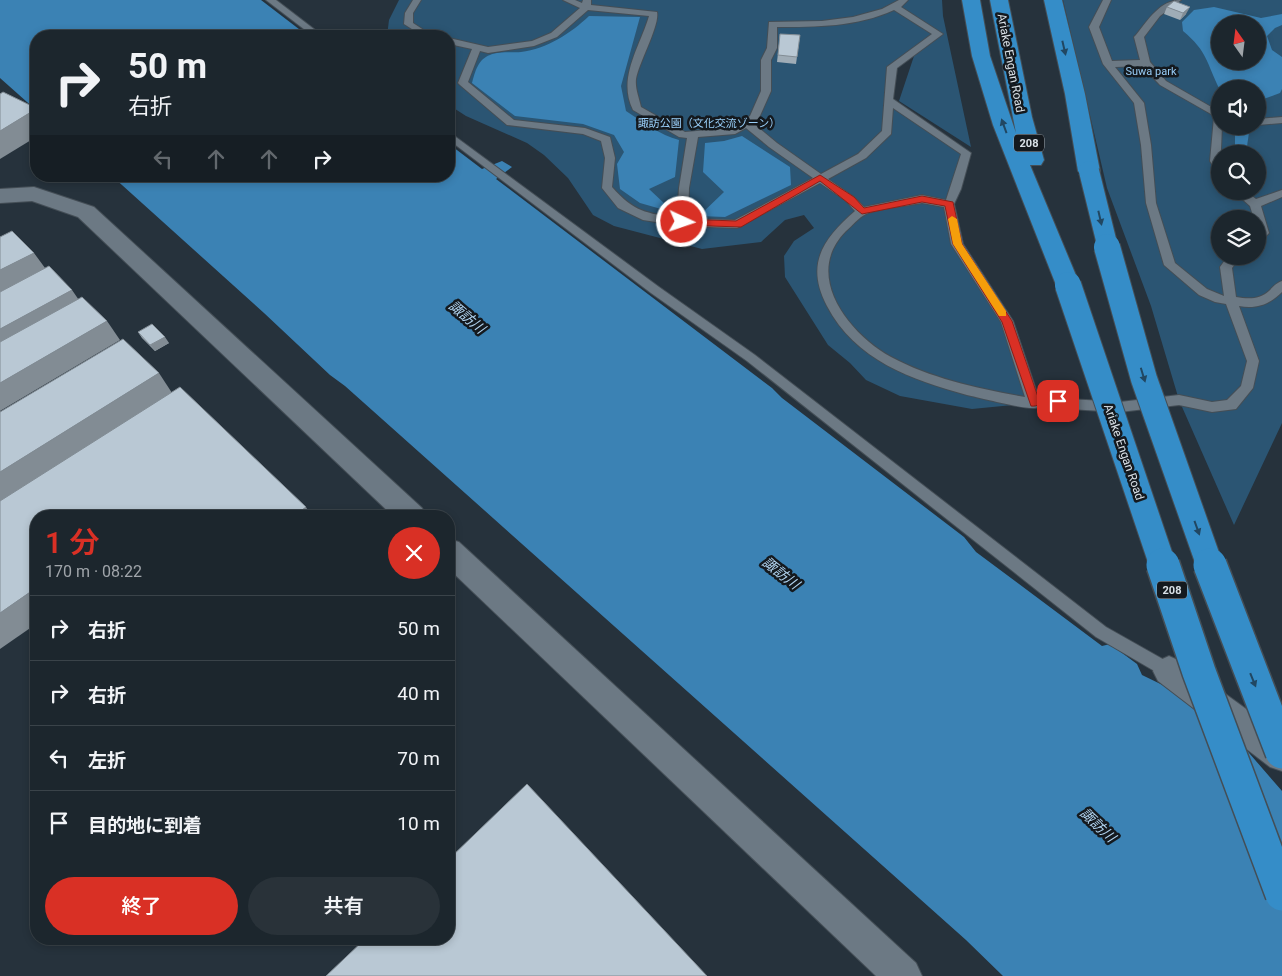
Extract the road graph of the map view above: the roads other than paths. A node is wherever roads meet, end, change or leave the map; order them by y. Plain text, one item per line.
1 (270, 0) edge
2 (417, 0) edge
3 (566, 0) edge
4 (971, 0) edge
5 (1000, 0) edge
6 (1053, 0) edge
7 (1107, 0) edge
8 (1177, 0) edge
9 (900, 3) edge
10 (586, 4) edge
11 (310, 30) edge
12 (419, 30) edge
13 (455, 42) edge
14 (477, 48) junction
15 (1145, 63) junction
16 (1108, 64) junction
17 (888, 100) junction
18 (1211, 110) edge
19 (1282, 120) edge
20 (1266, 121) edge
21 (747, 123) junction
22 (693, 135) junction
23 (455, 140) edge
24 (820, 178) junction
25 (1282, 193) edge
26 (0, 196) edge
27 (1250, 200) edge
28 (949, 204) junction
29 (1255, 204) junction
30 (1257, 210) edge
31 (862, 211) junction
32 (682, 222) junction
33 (1228, 265) edge
34 (1068, 285) junction
35 (1282, 285) edge
36 (1231, 301) junction
37 (1034, 403) junction
38 (406, 510) edge
39 (455, 557) edge
40 (1169, 671) joint
41 (1282, 754) edge
42 (1282, 894) edge
43 (903, 976) edge

1 - 11 lane
2 - 12 lane
3 - 10 lane
34 -> 4 highway
5 - 34 highway, Ariake Engan Road / 208
6 -> 41 highway, bridge
7 - 16 lane
8 - 15 lane
9 - 17 lane
9 - 21 lane
10 - 14 lane
10 - 22 lane
13 - 14 lane
14 - 32 lane
15 - 16 lane
15 - 18 lane
16 - 36 lane
17 - 24 lane
17 - 28 lane
19 - 20 lane
21 - 22 lane
21 - 24 lane
22 - 32 lane
23 - 40 lane
24 - 31 lane
24 - 32 lane
25 - 29 lane
26 - 38 street
27 - 29 lane
28 - 31 lane
28 - 37 lane
29 - 30 lane
31 - 37 lane
33 - 36 lane
34 - 42 highway, Ariake Engan Road / 208, bridge
35 - 36 lane
36 - 37 lane
39 - 43 street
40 - 41 street

